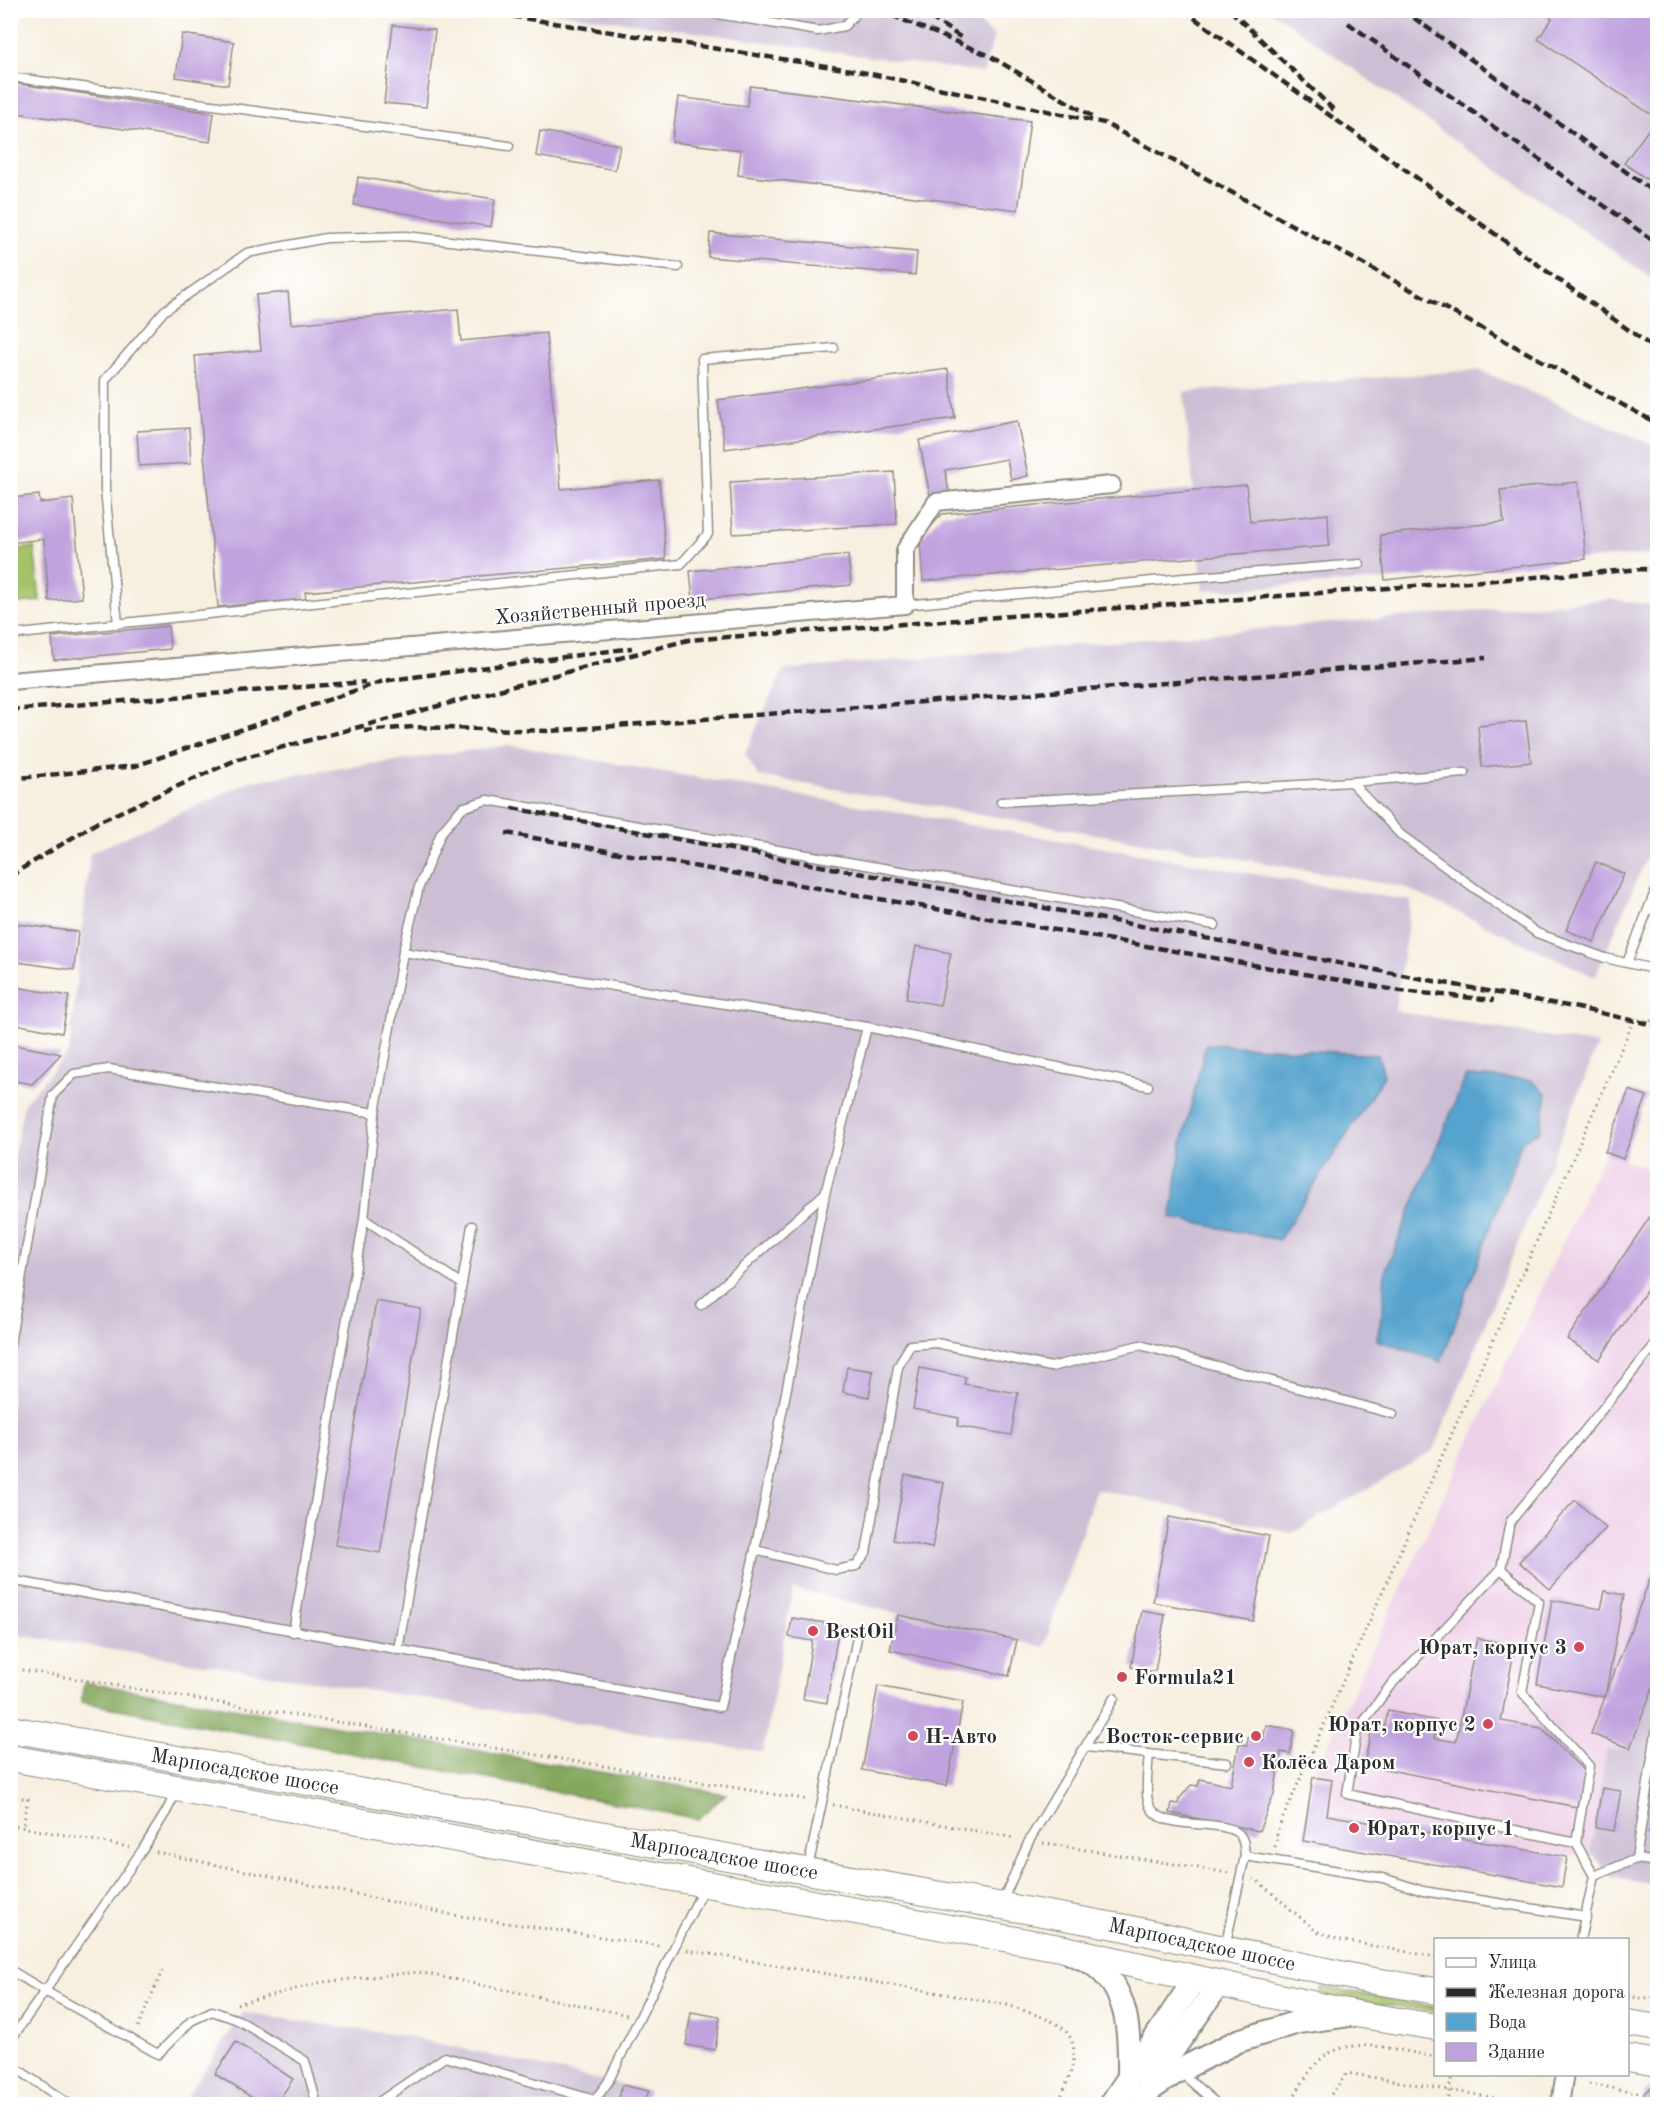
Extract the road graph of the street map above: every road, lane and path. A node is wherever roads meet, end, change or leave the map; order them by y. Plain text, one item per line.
1 (693, 10) edge
2 (859, 10) edge
3 (10, 77) edge
4 (508, 146) dead end
5 (678, 267) dead end
6 (834, 348) dead end
7 (1112, 485) dead end
8 (1359, 564) dead end
9 (905, 605) junction
10 (118, 624) junction
11 (10, 635) edge
12 (10, 681) edge
13 (1465, 773) dead end
14 (1351, 782) junction
15 (1001, 802) dead end
16 (1658, 884) edge
17 (1215, 924) dead end
18 (403, 952) junction
19 (1627, 963) junction
20 (1658, 970) edge
21 (1658, 1021) edge
22 (867, 1027) junction
23 (1149, 1086) dead end
24 (375, 1113) junction
25 (825, 1194) junction
26 (364, 1219) junction
27 (472, 1226) dead end
28 (462, 1284) junction
29 (701, 1305) dead end
30 (1658, 1341) edge
31 (10, 1344) edge
32 (1393, 1414) dead end
33 (756, 1550) junction
34 (1502, 1569) junction
35 (10, 1580) edge
36 (293, 1632) junction
37 (858, 1633) dead end
38 (398, 1650) junction
39 (10, 1668) edge
40 (1114, 1698) dead end
41 (1658, 1720) edge
42 (10, 1729) edge
43 (1087, 1747) junction
44 (1149, 1754) junction
45 (10, 1758) edge
46 (1227, 1763) dead end
47 (178, 1788) junction
48 (10, 1796) edge
49 (797, 1798) dead end
50 (850, 1808) dead end
51 (10, 1825) edge
52 (23, 1827) junction
53 (1023, 1840) dead end
54 (1036, 1842) dead end
55 (1576, 1843) junction
56 (139, 1849) dead end
57 (158, 1853) dead end
58 (1245, 1856) junction
59 (1636, 1859) junction
60 (1272, 1860) junction
61 (1658, 1862) edge
62 (807, 1871) junction
63 (1230, 1874) dead end
64 (1594, 1876) junction
65 (1252, 1879) dead end
66 (705, 1884) junction
67 (1000, 1905) junction
68 (1586, 1917) junction
69 (1581, 1938) edge
70 (669, 1947) dead end
71 (1060, 1948) junction
72 (685, 1949) dead end
73 (1225, 1949) junction
74 (1434, 1957) edge
75 (10, 1970) edge
76 (162, 1971) dead end
77 (1207, 1982) junction
78 (45, 1991) junction
79 (1434, 1991) edge
80 (1629, 1996) edge
81 (1658, 1996) edge
82 (212, 2011) junction
83 (1356, 2014) junction
84 (639, 2018) junction
85 (1629, 2023) edge
86 (1434, 2027) edge
87 (1658, 2028) edge
88 (132, 2040) junction
89 (10, 2041) edge
90 (1434, 2057) edge
91 (1629, 2058) edge
92 (1658, 2063) edge
93 (10, 2064) edge
94 (1178, 2071) junction
95 (1452, 2076) edge
96 (1565, 2076) edge
97 (1589, 2084) dead end
98 (1449, 2090) junction
99 (1658, 2090) edge
100 (1135, 2093) edge
101 (1520, 2102) dead end
102 (69, 2104) edge
103 (313, 2104) edge
104 (376, 2104) edge
105 (1057, 2104) edge
106 (1111, 2104) edge
107 (1216, 2104) edge
108 (1289, 2104) edge
109 (1324, 2104) edge
110 (1447, 2104) edge
111 (1560, 2104) edge
112 (1638, 2104) edge
113 (1648, 2104) edge

1 - 2 lane
3 - 4 lane
5 - 10 lane
6 - 10 lane
7 - 9 street
8 - 9 lane
9 - 12 street, Хозяйственный проезд
10 - 11 lane
13 - 14 lane
14 - 15 lane
14 - 19 lane
16 - 19 lane
17 - 18 lane
18 - 22 lane
18 - 24 lane
19 - 20 lane
21 - 60 path
22 - 23 lane
22 - 25 lane
24 - 26 lane
24 - 31 lane
25 - 29 lane
25 - 33 lane
26 - 28 lane
26 - 36 lane
27 - 28 lane
28 - 38 lane
30 - 34 lane
32 - 33 lane
33 - 38 lane
34 - 55 lane
34 - 55 lane
35 - 36 lane
36 - 38 lane
37 - 62 lane
39 - 49 path
40 - 43 lane
41 - 59 lane
42 - 62 main road, Марпосадское шоссе
43 - 44 lane
43 - 67 lane
44 - 46 lane
44 - 58 lane
45 - 47 main road, Марпосадское шоссе
47 - 66 main road, Марпосадское шоссе
47 - 78 lane
48 - 52 path
50 - 53 path
51 - 52 path
52 - 56 path
54 - 63 path
55 - 64 lane
57 - 70 path
58 - 60 lane
58 - 73 lane
59 - 61 lane
59 - 64 lane
60 - 68 lane
62 - 67 main road, Марпосадское шоссе
64 - 68 lane
65 - 74 path
66 - 71 main road, Марпосадское шоссе
66 - 84 lane
67 - 73 main road, Марпосадское шоссе
68 - 69 lane
71 - 77 main road, Марпосадское шоссе
71 - 100 main road
72 - 105 path
73 - 77 main road
73 - 79 main road, Марпосадское шоссе
75 - 78 lane
76 - 88 path
77 - 83 main road, Марпосадское шоссе
77 - 100 main road
78 - 88 lane
78 - 89 lane
80 - 81 path
82 - 84 path
82 - 88 lane
82 - 103 lane
83 - 86 main road, Марпосадское шоссе
83 - 94 main road
84 - 104 lane
85 - 87 main road
90 - 108 path
91 - 92 main road
93 - 102 lane
94 - 100 main road
94 - 107 lane
95 - 98 path
96 - 111 street
97 - 112 path
98 - 101 path
98 - 109 path
98 - 110 path
99 - 113 path
100 - 106 main road

